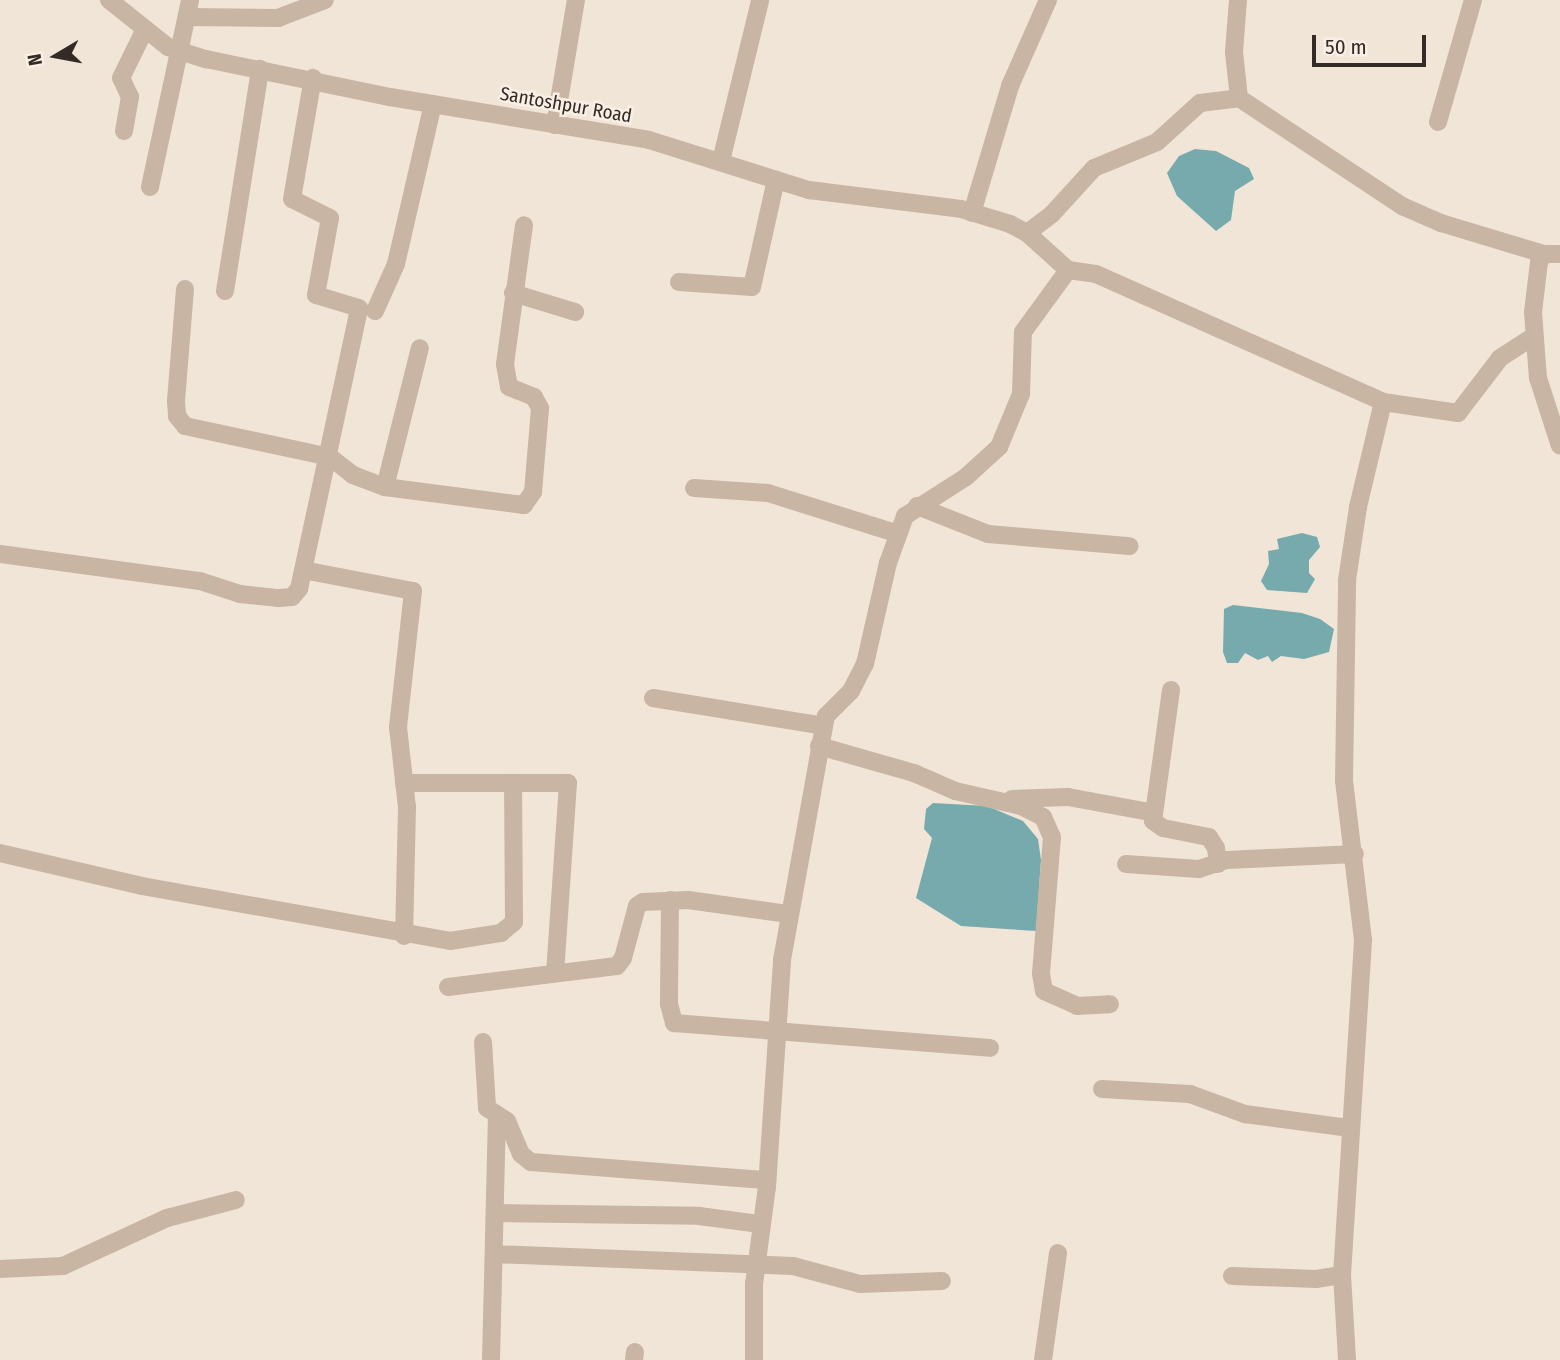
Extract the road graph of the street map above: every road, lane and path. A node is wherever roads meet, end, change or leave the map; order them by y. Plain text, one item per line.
1 (108, 0) edge
2 (325, 0) edge
3 (576, 0) edge
4 (1048, 0) edge
5 (1238, 0) edge
6 (1473, 0) edge
7 (760, 1) edge
8 (188, 9) edge
9 (144, 31) junction
10 (180, 52) junction
11 (260, 69) junction
12 (313, 78) junction
13 (1239, 99) junction
14 (433, 104) junction
15 (1438, 122) dead end
16 (555, 125) junction
17 (124, 131) dead end
18 (721, 161) junction
19 (776, 180) junction
20 (150, 187) dead end
21 (972, 213) junction
22 (524, 225) dead end
23 (1027, 233) junction
24 (1552, 254) edge
25 (1068, 270) junction
26 (679, 282) dead end
27 (185, 289) dead end
28 (225, 291) dead end
29 (513, 293) junction
30 (375, 311) dead end
31 (575, 312) dead end
32 (1534, 336) junction
33 (419, 348) dead end
34 (1383, 402) junction
35 (1560, 446) edge
36 (330, 457) junction
37 (385, 487) junction
38 (694, 488) dead end
39 (917, 506) junction
40 (896, 533) junction
41 (1129, 547) dead end
42 (0, 554) edge
43 (303, 570) junction
44 (1171, 690) dead end
45 (653, 698) dead end
46 (824, 726) junction
47 (819, 746) junction
48 (404, 783) junction
49 (513, 783) junction
50 (996, 800) junction
51 (1150, 812) junction
52 (0, 853) edge
53 (1354, 854) junction
54 (1126, 864) dead end
55 (1218, 864) junction
56 (670, 900) junction
57 (787, 914) junction
58 (404, 936) junction
59 (555, 973) junction
60 (447, 987) dead end
61 (1110, 1004) dead end
62 (777, 1030) junction
63 (483, 1042) dead end
64 (990, 1048) dead end
65 (1102, 1089) dead end
66 (497, 1119) junction
67 (1348, 1128) junction
68 (767, 1180) junction
69 (236, 1200) dead end
70 (495, 1213) junction
71 (760, 1224) junction
72 (1058, 1253) dead end
73 (494, 1254) junction
74 (755, 1266) junction
75 (0, 1269) edge
76 (1342, 1275) junction
77 (1232, 1276) dead end
78 (942, 1280) dead end
79 (491, 1360) edge
80 (754, 1360) edge
81 (1043, 1360) edge
82 (1347, 1360) edge

1 - 9 street, Santoshpur Road
2 - 8 street
3 - 16 street
4 - 21 street
5 - 13 street
6 - 15 street
7 - 18 street
8 - 10 street
9 - 10 street, Santoshpur Road
9 - 17 street
10 - 11 street, Santoshpur Road
10 - 20 street
11 - 12 street, Santoshpur Road
11 - 28 street
12 - 14 street, Santoshpur Road
12 - 36 street
13 - 23 street
13 - 24 street
14 - 16 street, Santoshpur Road
14 - 30 street
16 - 18 street, Santoshpur Road
18 - 19 street, Santoshpur Road
19 - 21 street, Santoshpur Road
19 - 26 street
21 - 23 street, Santoshpur Road
22 - 29 street
23 - 25 street
24 - 32 street
25 - 34 street
25 - 39 street
27 - 36 street
29 - 31 street
29 - 37 street
32 - 34 street
32 - 35 street
33 - 37 street
34 - 53 street
36 - 37 street
36 - 43 street
38 - 40 street
39 - 40 street
39 - 41 street
40 - 46 street
42 - 43 street
43 - 48 street
44 - 51 street
45 - 46 street
46 - 47 street
47 - 50 street
47 - 57 street
48 - 49 street
48 - 58 street
49 - 58 street
49 - 59 street
50 - 51 street
50 - 61 street
51 - 55 street
52 - 58 street
53 - 55 street
53 - 67 street
54 - 55 street
56 - 57 street
56 - 59 street
56 - 62 street
57 - 62 street
59 - 60 street
62 - 64 street
62 - 68 street
63 - 66 street
65 - 67 street
66 - 68 street
66 - 70 street
67 - 76 street
68 - 71 street
69 - 75 street
70 - 71 street
70 - 73 street
71 - 74 street
72 - 81 street
73 - 74 street
73 - 79 street
74 - 78 street
74 - 80 street
76 - 77 street
76 - 82 street

